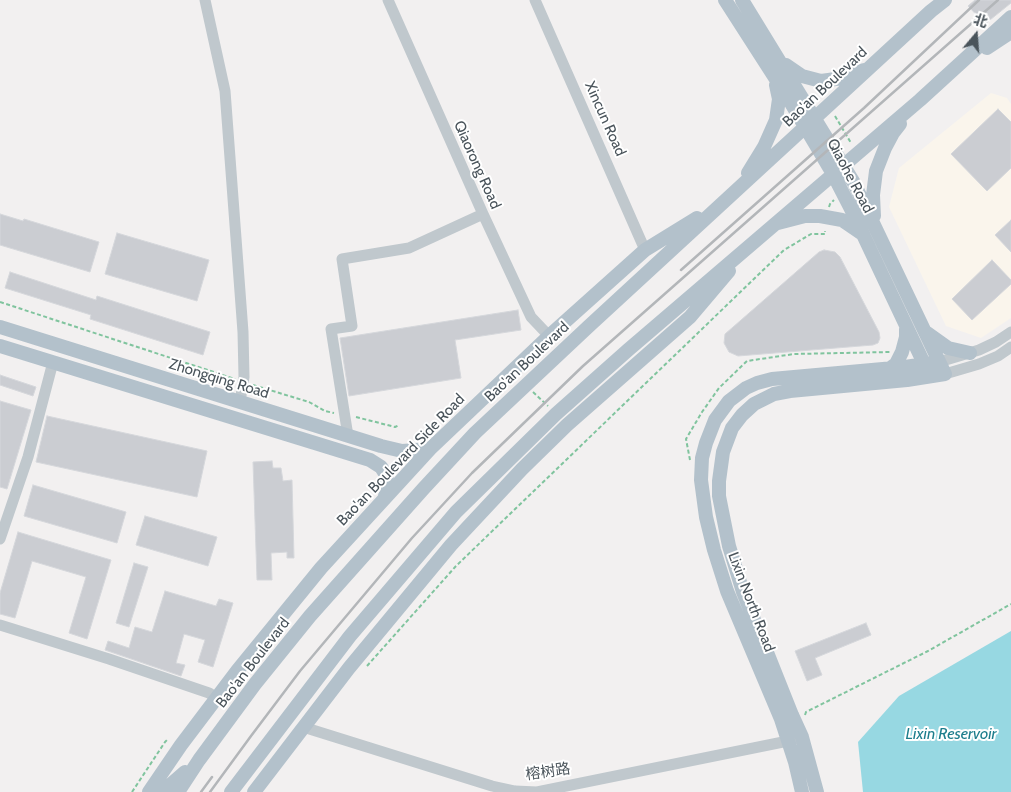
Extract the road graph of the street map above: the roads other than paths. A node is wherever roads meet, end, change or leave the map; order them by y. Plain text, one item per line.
1 (205, 0) edge
2 (388, 0) edge
3 (535, 0) edge
4 (725, 0) edge
5 (742, 0) edge
6 (943, 0) edge
7 (1011, 17) edge
8 (1011, 32) edge
9 (777, 57) junction
10 (871, 67) junction
11 (768, 68) junction
12 (952, 71) junction
13 (920, 100) junction
14 (811, 123) junction
15 (844, 165) junction
16 (833, 174) junction
17 (740, 187) junction
18 (725, 200) junction
19 (483, 214) junction
20 (773, 226) junction
21 (876, 229) junction
22 (862, 234) junction
23 (756, 240) junction
24 (645, 250) junction
25 (906, 326) junction
26 (0, 328) edge
27 (924, 330) junction
28 (1011, 332) edge
29 (549, 336) junction
30 (0, 346) edge
31 (1011, 347) edge
32 (970, 353) junction
33 (53, 362) junction
34 (942, 368) junction
35 (889, 369) junction
36 (927, 371) junction
37 (240, 402) junction
38 (310, 424) junction
39 (348, 436) junction
40 (305, 440) junction
41 (430, 449) junction
42 (385, 496) junction
43 (0, 539) edge
44 (0, 625) edge
45 (216, 698) junction
46 (303, 727) junction
47 (802, 737) junction
48 (788, 741) junction
49 (199, 760) junction
50 (149, 792) edge
51 (162, 792) edge
52 (178, 792) edge
53 (231, 792) edge
54 (254, 792) edge
55 (802, 792) edge
56 (817, 792) edge

1 - 37 street
2 - 19 street, Qiaorong Road
3 - 24 street, Xincun Road
4 - 11 main road, Qiaohe Road
5 - 9 main road, Qiaohe Road
6 - 10 main road, Bao'an Boulevard
7 - 12 main road
8 - 12 main road
9 - 10 main road
9 - 14 main road, Qiaohe Road
10 - 14 main road, Bao'an Boulevard
11 - 14 main road, Qiaohe Road
11 - 17 main road
12 - 13 main road
13 - 15 main road
13 - 21 main road
14 - 15 main road, Qiaohe Road
14 - 16 main road, Qiaohe Road
14 - 17 main road, Bao'an Boulevard
15 - 16 main road
15 - 21 main road, Qiaohe Road
16 - 20 main road
16 - 22 main road, Qiaohe Road
17 - 18 main road, Bao'an Boulevard
18 - 24 main road, Bao'an Boulevard Side Road
18 - 49 main road, Bao'an Boulevard
19 - 29 street, Qiaorong Road
19 - 39 street
20 - 22 main road
20 - 23 main road
21 - 27 main road, Qiaohe Road
22 - 25 main road, Qiaohe Road
23 - 46 main road
23 - 53 main road
24 - 29 main road, Bao'an Boulevard Side Road
25 - 35 main road
25 - 36 main road, Qiaohe Road
26 - 37 main road, Zhongqing Road
27 - 32 main road
27 - 34 main road, Qiaohe Road
28 - 32 street
29 - 41 main road, Bao'an Boulevard Side Road
30 - 33 main road
31 - 34 street
32 - 34 street
33 - 40 main road
33 - 43 street
34 - 36 main road, Lixin North Road
35 - 36 main road, Lixin North Road
35 - 48 main road, Lixin North Road
36 - 47 main road, Lixin North Road
37 - 38 main road, Zhongqing Road
38 - 39 main road, Zhongqing Road
38 - 40 main road
39 - 41 main road, Zhongqing Road
40 - 42 main road
41 - 42 main road, Bao'an Boulevard Side Road
42 - 45 main road, Bao'an Boulevard Side Road
44 - 45 street
45 - 50 main road, Bao'an Boulevard Side Road
46 - 48 street, 榕树路
46 - 54 main road
47 - 48 street, 榕树路
47 - 56 main road, Lixin North Road
48 - 55 main road, Lixin North Road
49 - 51 main road
49 - 52 main road, Bao'an Boulevard

